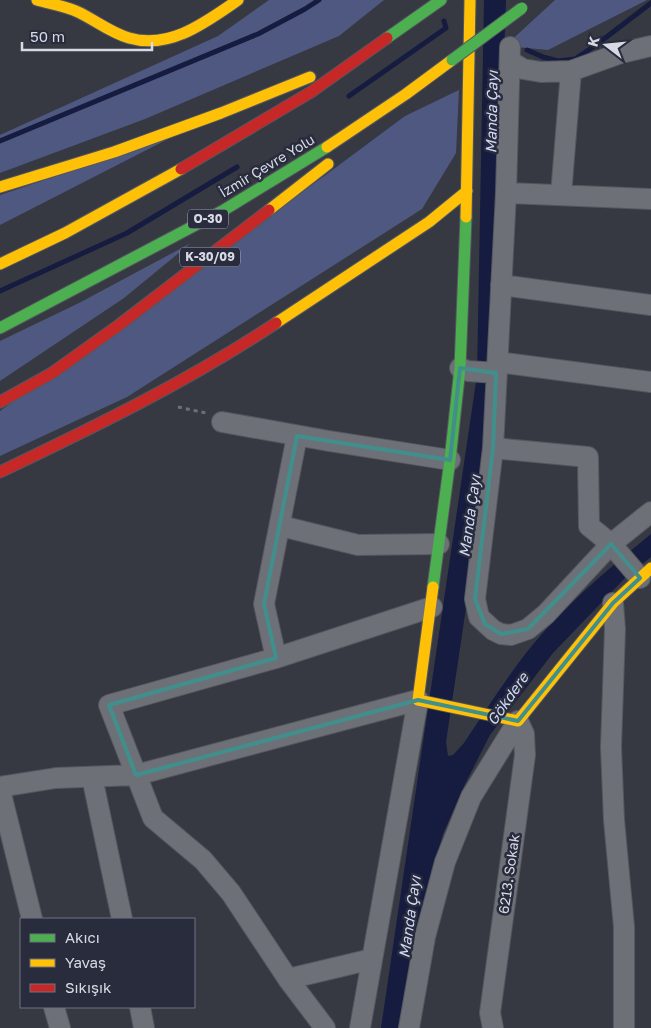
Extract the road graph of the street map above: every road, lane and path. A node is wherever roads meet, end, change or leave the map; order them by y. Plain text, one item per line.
1 (37, 0) edge
2 (238, 0) edge
3 (442, 0) edge
4 (470, 0) edge
5 (526, 4) edge
6 (651, 46) edge
7 (374, 49) junction
8 (571, 71) junction
9 (406, 94) junction
10 (350, 145) dead end
11 (336, 158) dead end
12 (0, 186) edge
13 (468, 191) junction
14 (506, 193) junction
15 (561, 195) junction
16 (651, 199) edge
17 (0, 264) edge
18 (500, 285) junction
19 (651, 305) edge
20 (0, 328) edge
21 (497, 367) junction
22 (464, 369) junction
23 (651, 382) edge
24 (145, 399) junction
25 (0, 402) edge
26 (222, 422) joint
27 (298, 436) junction
28 (493, 448) junction
29 (450, 460) junction
30 (0, 472) edge
31 (651, 512) edge
32 (281, 526) junction
33 (439, 544) junction
34 (616, 550) junction
35 (644, 574) edge
36 (613, 603) junction
37 (432, 606) junction
38 (276, 658) junction
39 (422, 701) junction
40 (512, 720) junction
41 (136, 775) junction
42 (92, 777) junction
43 (0, 788) edge
44 (32, 918) edge
45 (122, 918) edge
46 (372, 959) junction
47 (288, 979) junction
48 (54, 1008) edge
49 (140, 1008) edge
50 (60, 1028) edge
51 (144, 1028) edge
52 (325, 1028) edge
53 (360, 1028) edge
54 (409, 1028) edge
55 (493, 1028) edge
56 (624, 1028) edge

1 - 2 main road
3 - 7 main road
4 - 13 main road
5 - 9 main road, İzmir Çevre Yolu / O-30, bridge
6 - 8 street
7 - 12 main road
7 - 17 main road
8 - 14 street
8 - 15 street
9 - 10 main road
9 - 20 main road, İzmir Çevre Yolu / O-30
11 - 25 main road, K-30/09
13 - 22 main road
13 - 24 main road
14 - 15 street
14 - 18 street
15 - 16 street
18 - 19 street
18 - 21 street
21 - 22 street
21 - 23 street
21 - 28 street
22 - 29 main road
24 - 26 path
24 - 30 main road
26 - 27 street
27 - 29 street
27 - 32 street
28 - 34 street
28 - 34 street
29 - 33 main road
31 - 34 street
32 - 33 street
32 - 38 street
33 - 37 main road
34 - 35 street
35 - 36 main road
36 - 40 main road
36 - 56 street
37 - 38 street
37 - 39 main road
38 - 41 street
39 - 40 main road
39 - 41 street
39 - 46 street
40 - 54 street
40 - 55 street, 6213. Sokak
41 - 42 street
41 - 47 street
42 - 43 street
42 - 45 street
43 - 44 street
46 - 47 street
46 - 53 street
47 - 52 street
48 - 50 street
49 - 51 street

